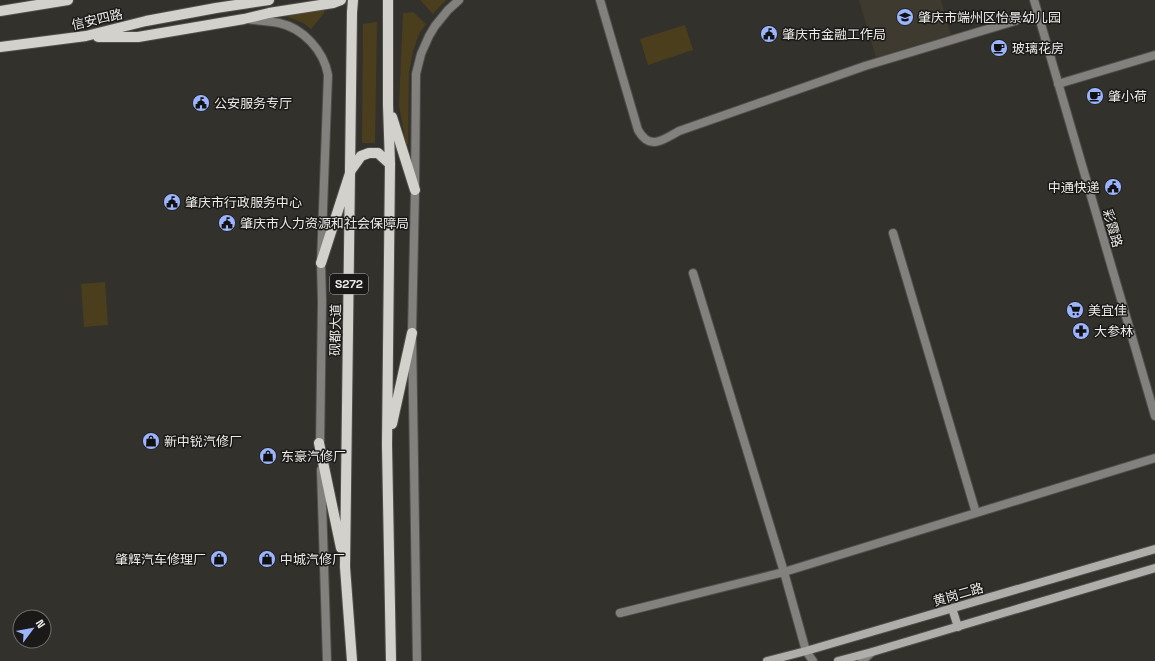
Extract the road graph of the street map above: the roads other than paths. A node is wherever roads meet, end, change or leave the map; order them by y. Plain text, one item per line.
1 (68, 0) edge
2 (269, 0) edge
3 (341, 0) edge
4 (353, 0) edge
5 (388, 0) edge
6 (459, 0) edge
7 (600, 0) edge
8 (1034, 0) edge
9 (215, 4) edge
10 (0, 11) edge
11 (1038, 14) junction
12 (244, 19) junction
13 (86, 36) junction
14 (0, 47) edge
15 (1155, 54) edge
16 (1058, 84) junction
17 (388, 105) junction
18 (390, 164) junction
19 (351, 170) junction
20 (415, 190) junction
21 (893, 233) dead end
22 (321, 263) junction
23 (693, 273) dead end
24 (412, 333) junction
25 (1155, 416) edge
26 (319, 443) junction
27 (387, 445) junction
28 (1155, 458) edge
29 (976, 513) junction
30 (1155, 549) edge
31 (345, 567) junction
32 (1155, 568) edge
33 (784, 572) junction
34 (952, 608) junction
35 (620, 613) dead end
36 (958, 627) junction
37 (350, 632) junction
38 (806, 651) junction
39 (872, 652) junction
40 (327, 661) edge
41 (344, 661) edge
42 (352, 661) edge
43 (391, 661) edge
44 (417, 661) edge
45 (767, 661) edge
46 (805, 661) edge
47 (813, 661) edge
48 (838, 661) edge
49 (862, 661) edge

1 - 10 main road, 信安四路
2 - 9 main road, 信安四路
3 - 12 main road
4 - 19 main road, 砚都大道 / S272
5 - 17 main road
6 - 20 street
7 - 11 street
8 - 11 street, 彩霞路
9 - 13 main road, 信安四路
11 - 16 street, 彩霞路
12 - 13 main road
12 - 22 street
13 - 14 main road, 信安四路
15 - 16 street
16 - 25 street, 彩霞路
17 - 18 main road
17 - 20 main road
18 - 19 main road
18 - 27 main road
19 - 22 main road
19 - 31 main road, 砚都大道 / S272
20 - 24 street
21 - 29 street
22 - 26 street
23 - 33 street
24 - 27 main road
24 - 44 street
26 - 31 main road
26 - 40 street
27 - 43 main road
28 - 29 street
29 - 33 street
30 - 34 main road, 黄岗二路
31 - 37 main road, 砚都大道 / S272
32 - 36 main road
33 - 35 street
33 - 38 street
34 - 36 main road
34 - 38 main road, 黄岗二路
36 - 39 main road
37 - 41 main road
37 - 42 main road, 砚都大道 / S272
38 - 45 main road, 黄岗二路
38 - 46 street
38 - 47 street
39 - 48 main road
39 - 49 street

